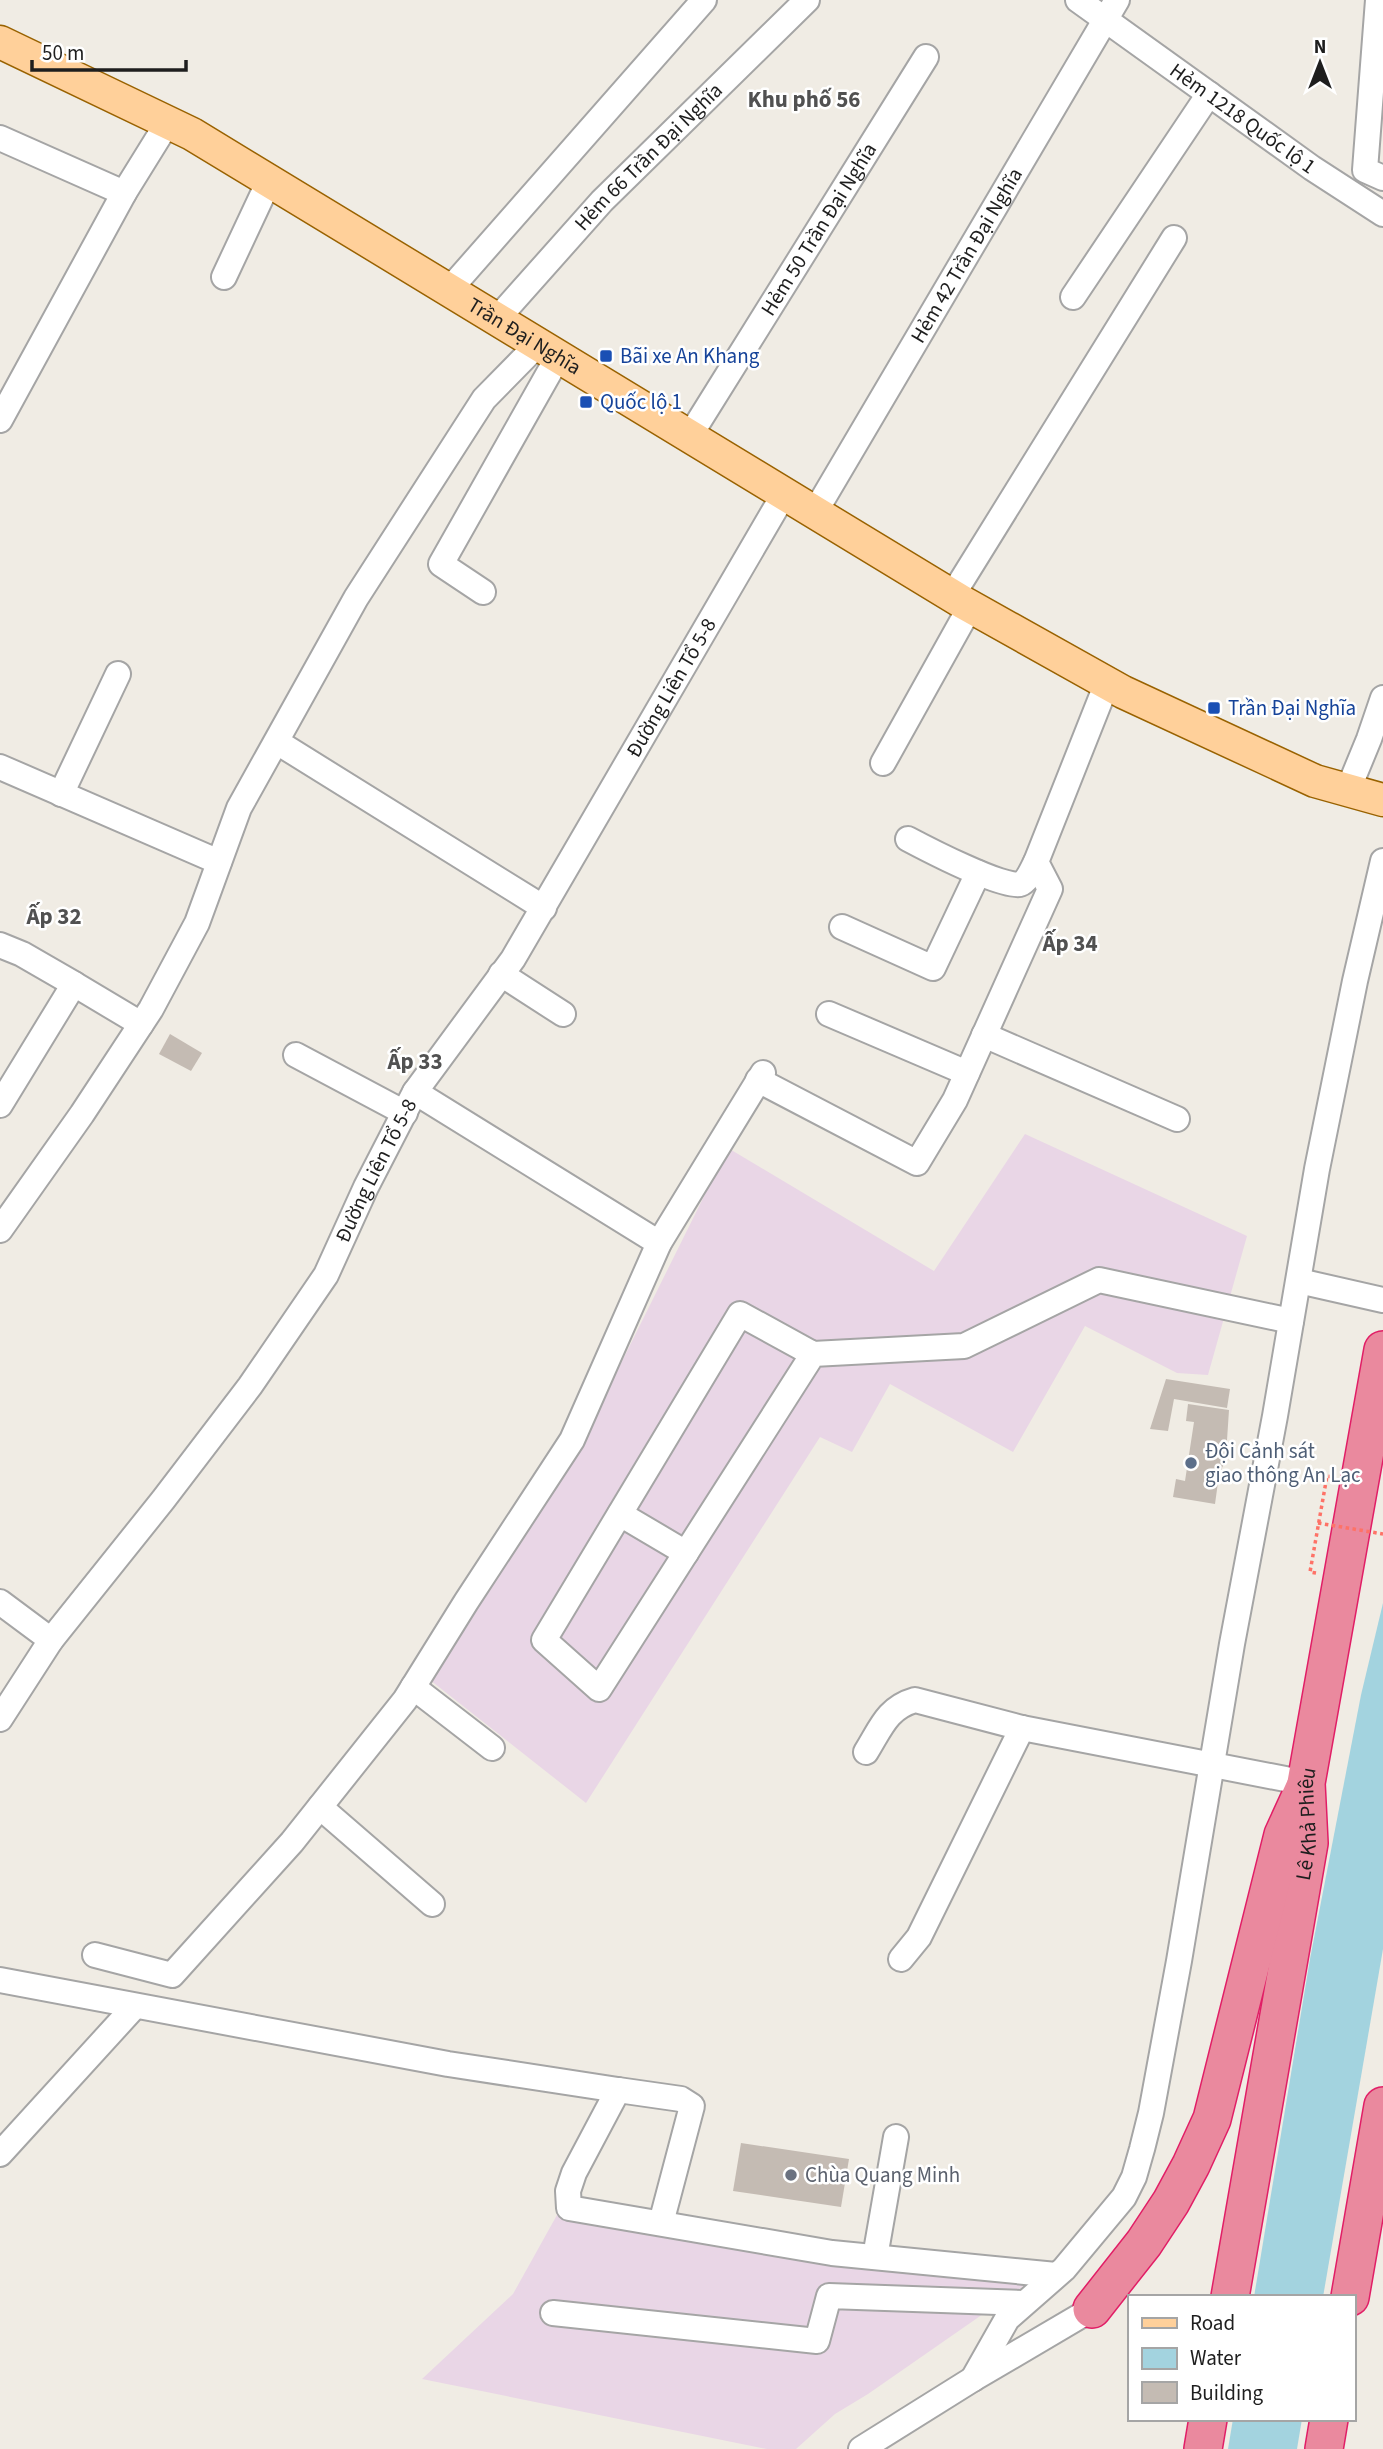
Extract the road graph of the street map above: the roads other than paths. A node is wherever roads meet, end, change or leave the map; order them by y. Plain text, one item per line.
1 (704, 0) edge
2 (807, 0) edge
3 (1078, 0) edge
4 (1378, 0) edge
5 (1111, 10) edge
6 (0, 42) edge
7 (926, 57) dead end
8 (1209, 94) junction
9 (168, 122) junction
10 (0, 138) edge
11 (1383, 178) edge
12 (270, 181) junction
13 (124, 193) junction
14 (1383, 214) edge
15 (1174, 238) dead end
16 (224, 278) dead end
17 (449, 290) junction
18 (1073, 297) dead end
19 (497, 319) junction
20 (547, 351) junction
21 (0, 420) edge
22 (689, 437) junction
23 (784, 494) junction
24 (815, 512) junction
25 (483, 592) dead end
26 (961, 601) junction
27 (118, 674) dead end
28 (1107, 683) junction
29 (1383, 698) edge
30 (277, 742) junction
31 (883, 763) dead end
32 (0, 767) edge
33 (1348, 790) junction
34 (61, 794) junction
35 (1383, 800) edge
36 (908, 839) dead end
37 (1383, 861) edge
38 (219, 862) junction
39 (1036, 862) junction
40 (978, 873) junction
41 (544, 908) junction
42 (842, 927) dead end
43 (0, 945) edge
44 (501, 974) junction
45 (74, 984) junction
46 (564, 1014) dead end
47 (829, 1014) dead end
48 (141, 1024) junction
49 (984, 1035) junction
50 (296, 1055) dead end
51 (967, 1073) junction
52 (410, 1102) junction
53 (0, 1105) edge
54 (1177, 1119) dead end
55 (0, 1230) edge
56 (659, 1243) junction
57 (1298, 1281) junction
58 (1383, 1300) edge
59 (1291, 1321) junction
60 (1383, 1350) edge
61 (813, 1354) junction
62 (620, 1514) junction
63 (685, 1553) junction
64 (0, 1602) edge
65 (51, 1640) junction
66 (413, 1687) junction
67 (0, 1719) edge
68 (1022, 1728) junction
69 (492, 1748) dead end
70 (866, 1752) dead end
71 (1211, 1764) junction
72 (1306, 1783) junction
73 (320, 1807) junction
74 (432, 1904) dead end
75 (95, 1955) dead end
76 (901, 1959) dead end
77 (172, 1975) junction
78 (0, 1980) edge
79 (143, 2007) junction
80 (618, 2090) junction
81 (1383, 2106) edge
82 (896, 2137) dead end
83 (0, 2154) edge
84 (661, 2223) junction
85 (875, 2258) junction
86 (1056, 2275) junction
87 (1230, 2295) edge
88 (1350, 2295) edge
89 (1128, 2302) edge
90 (1023, 2303) junction
91 (1092, 2309) junction
92 (553, 2313) dead end
93 (973, 2379) junction
94 (1329, 2421) edge
95 (861, 2449) edge
96 (1324, 2449) edge

1 - 17 street
2 - 19 street, Hẻm 66 Trần Đại Nghĩa
3 - 5 street, Hẻm 1218 Quốc lộ 1
4 - 11 street
5 - 8 street, Hẻm 1218 Quốc lộ 1
5 - 24 street, Hẻm 42 Trần Đại Nghĩa
6 - 9 main road, Trần Đại Nghĩa
7 - 22 street, Hẻm 50 Trần Đại Nghĩa
8 - 14 street, Hẻm 1218 Quốc lộ 1
8 - 18 street
9 - 12 main road, Trần Đại Nghĩa
9 - 13 street
10 - 13 street
12 - 16 street
12 - 17 main road, Trần Đại Nghĩa
13 - 21 street
15 - 26 street
17 - 19 main road, Trần Đại Nghĩa
19 - 20 main road, Trần Đại Nghĩa
20 - 22 main road, Trần Đại Nghĩa
20 - 25 street
20 - 30 street
22 - 23 main road, Trần Đại Nghĩa
23 - 24 main road, Trần Đại Nghĩa
23 - 41 street, Đường Liên Tổ 5-8
24 - 26 main road, Trần Đại Nghĩa
26 - 28 main road, Trần Đại Nghĩa
26 - 31 street
27 - 34 street
28 - 33 main road, Trần Đại Nghĩa
28 - 39 street
29 - 33 street
30 - 38 street
30 - 41 street
32 - 34 street
33 - 35 main road, Trần Đại Nghĩa
34 - 38 street
36 - 40 street
37 - 57 street
38 - 48 street
39 - 40 street
39 - 49 street
40 - 42 street
41 - 44 street, Đường Liên Tổ 5-8
43 - 45 street
44 - 46 street
44 - 52 street, Đường Liên Tổ 5-8
45 - 48 street
45 - 53 street
47 - 51 street
48 - 55 street
49 - 51 street
49 - 54 street
50 - 52 street
51 - 56 street
52 - 56 street
52 - 65 street, Đường Liên Tổ 5-8
56 - 66 street
57 - 58 street
57 - 59 street
59 - 61 street
59 - 71 street
60 - 72 highway, Lê Khả Phiêu
61 - 62 street
61 - 63 street
62 - 63 street
62 - 63 street
64 - 65 street
65 - 67 street, Đường Liên Tổ 5-8
66 - 69 street
66 - 73 street
68 - 70 street
68 - 71 street
68 - 76 street
71 - 72 street
71 - 86 street
72 - 87 highway, Lê Khả Phiêu
72 - 91 highway
73 - 74 street
73 - 77 street
75 - 77 street
77 - 79 street
78 - 79 street
79 - 80 street
79 - 83 street
80 - 84 street
80 - 84 street
81 - 88 highway
82 - 85 street
84 - 85 street
85 - 86 street
86 - 90 street
89 - 91 highway
90 - 92 street
90 - 93 street
91 - 93 street
93 - 95 street
94 - 96 highway

